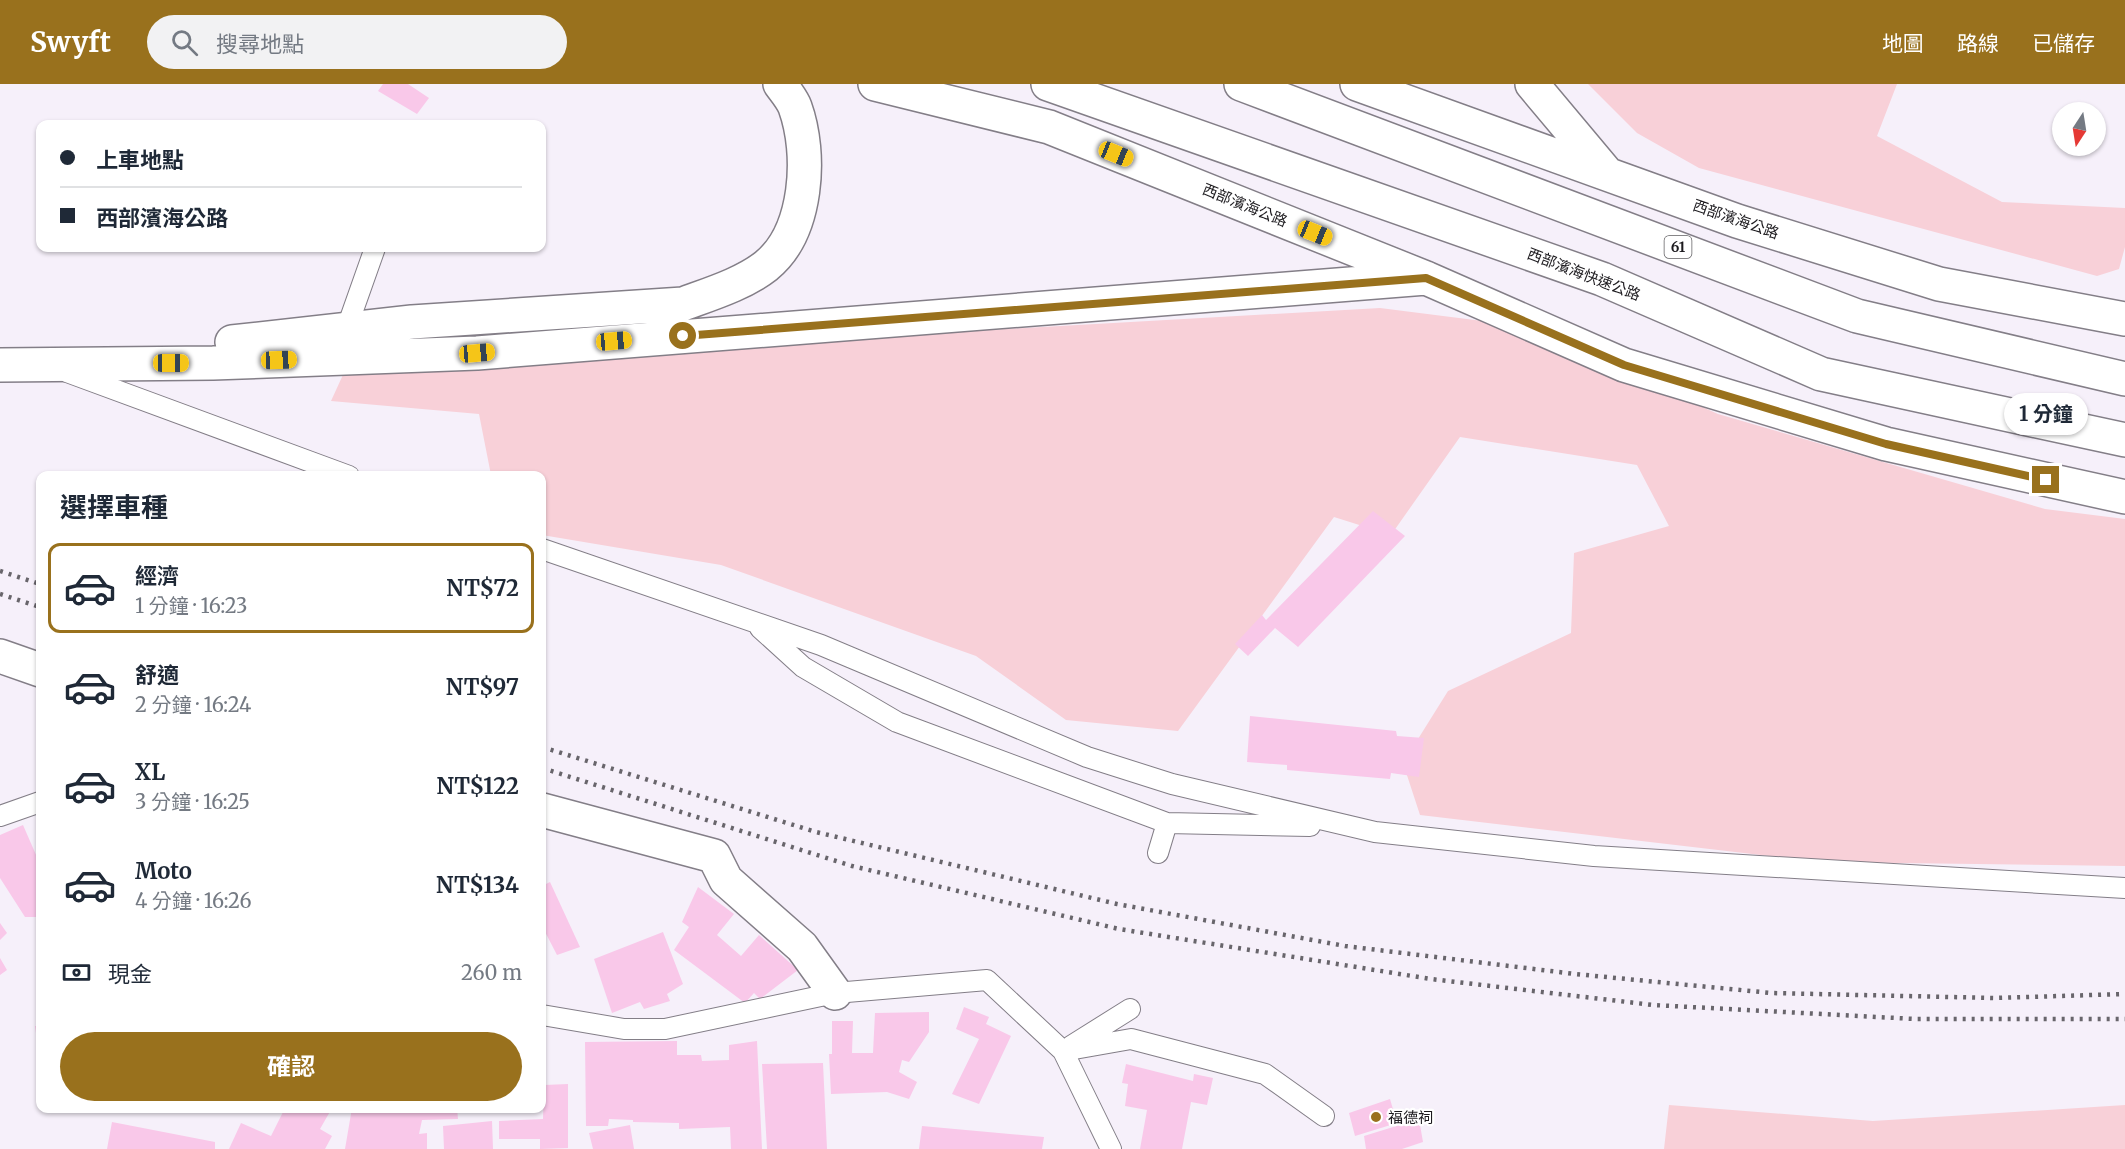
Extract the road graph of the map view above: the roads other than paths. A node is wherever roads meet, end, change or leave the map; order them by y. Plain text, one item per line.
1 (780, 84) edge
2 (875, 84) edge
3 (1048, 84) edge
4 (1241, 84) edge
5 (1357, 84) edge
6 (1532, 84) edge
7 (1607, 173) junction
8 (374, 252) edge
9 (1426, 278) junction
10 (2125, 319) edge
11 (346, 330) junction
12 (0, 358) edge
13 (42, 363) junction
14 (0, 365) edge
15 (2125, 379) edge
16 (2125, 440) edge
17 (335, 471) edge
18 (2125, 497) edge
19 (546, 550) edge
20 (754, 622) junction
21 (0, 656) edge
22 (36, 669) edge
23 (36, 803) edge
24 (546, 811) edge
25 (0, 816) edge
26 (1167, 823) junction
27 (1375, 832) junction
28 (1158, 853) dead end
29 (2125, 888) edge
30 (835, 993) junction
31 (1130, 1009) dead end
32 (546, 1016) edge
33 (1062, 1051) junction
34 (1324, 1116) dead end
35 (1111, 1149) edge

1 - 11 main road
2 - 9 main road, 西部濱海公路
3 - 16 main road, 西部濱海快速公路
4 - 15 main road, 61
5 - 7 main road, 西部濱海公路
6 - 7 main road
7 - 10 main road, 西部濱海公路
8 - 11 lane
9 - 13 main road
9 - 18 main road, 西部濱海公路
11 - 13 main road
12 - 13 main road
13 - 14 main road
13 - 17 lane
19 - 20 lane
20 - 26 lane
20 - 27 lane
21 - 22 main road
23 - 25 lane
24 - 30 main road
26 - 27 lane
26 - 28 lane
27 - 29 lane
30 - 32 lane
30 - 33 lane
31 - 33 lane
33 - 34 lane
33 - 35 lane

